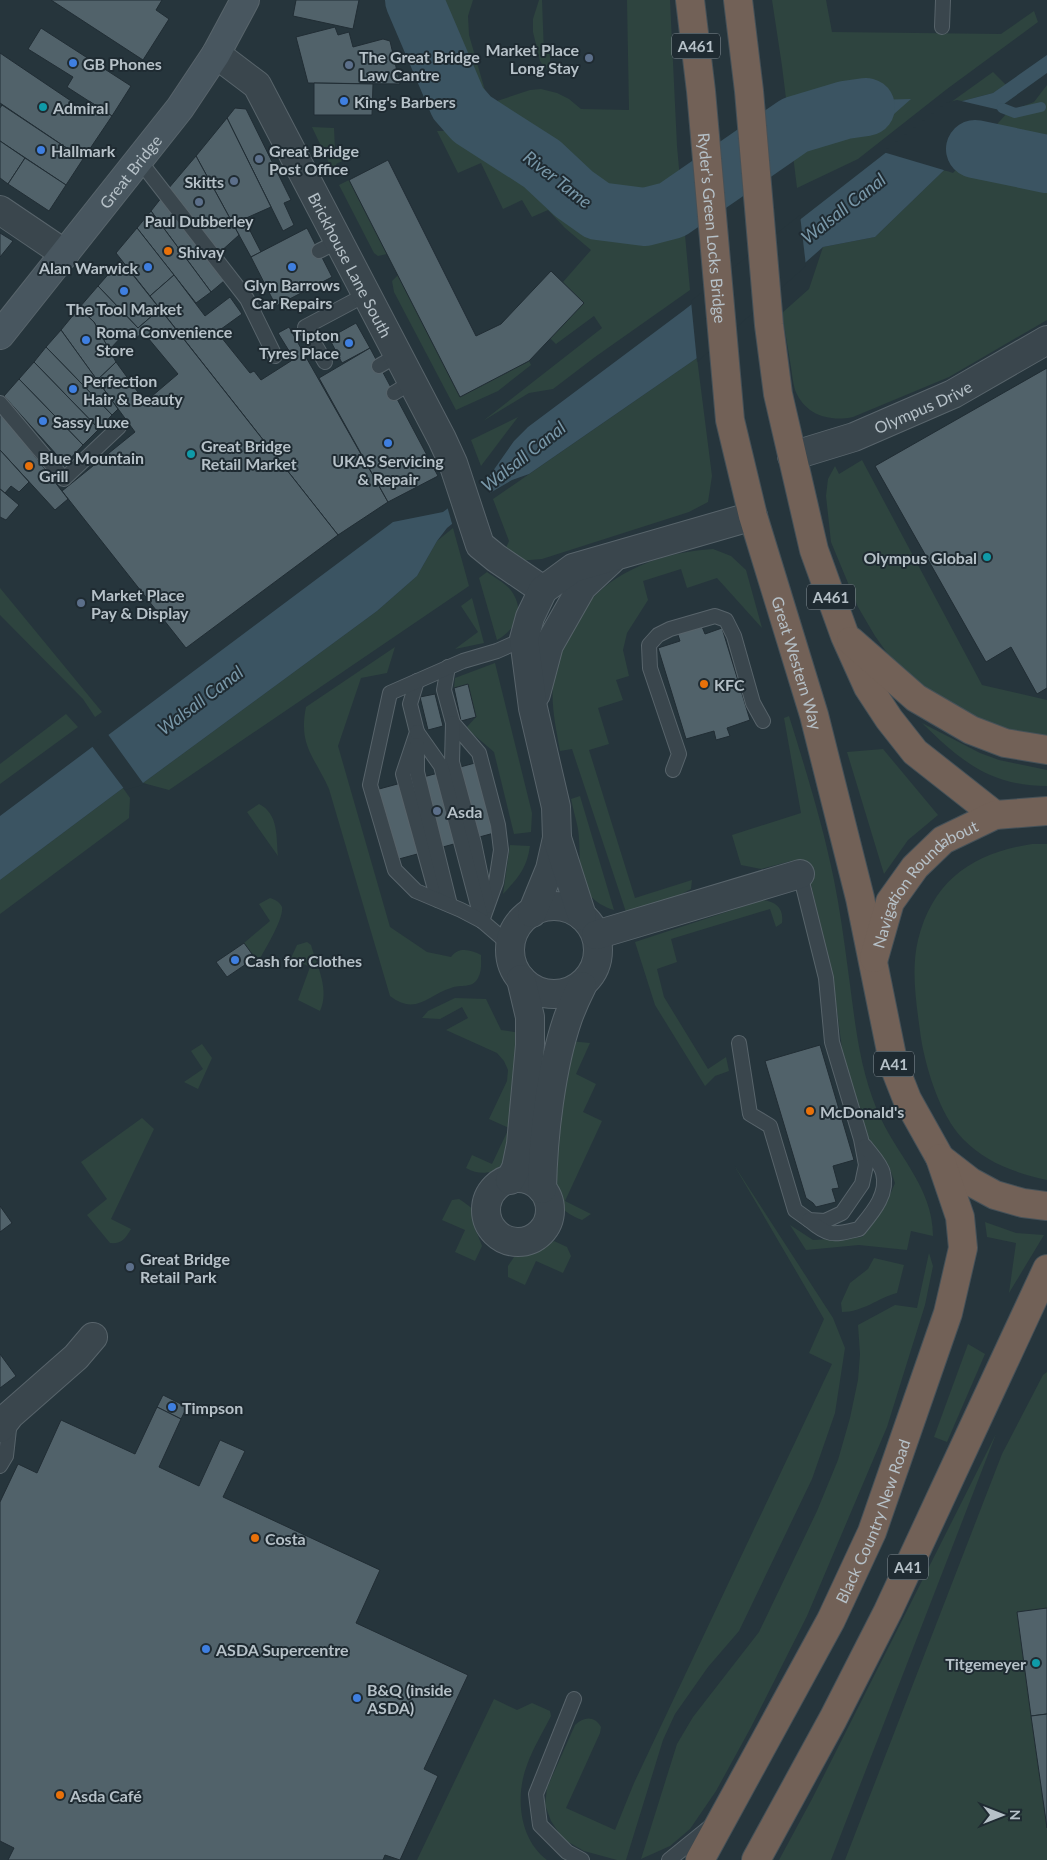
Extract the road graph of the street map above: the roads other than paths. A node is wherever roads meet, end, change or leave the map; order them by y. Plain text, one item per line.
1 (245, 0) edge
2 (690, 0) edge
3 (738, 0) edge
4 (942, 0) edge
5 (942, 27) dead end
6 (216, 54) junction
7 (139, 160) junction
8 (0, 210) edge
9 (65, 254) junction
10 (367, 294) junction
11 (0, 334) edge
12 (1047, 340) edge
13 (274, 356) dead end
14 (325, 362) dead end
15 (725, 363) joint
16 (0, 404) edge
17 (119, 427) dead end
18 (792, 456) junction
19 (753, 516) junction
20 (614, 558) junction
21 (543, 590) junction
22 (845, 636) junction
23 (524, 638) junction
24 (448, 667) junction
25 (417, 681) junction
26 (533, 708) junction
27 (763, 721) dead end
28 (453, 723) junction
29 (417, 732) junction
30 (1047, 750) edge
31 (673, 770) dead end
32 (1045, 810) edge
33 (995, 816) junction
34 (557, 838) junction
35 (800, 874) joint
36 (444, 902) junction
37 (487, 907) junction
38 (532, 913) junction
39 (482, 921) junction
40 (589, 925) junction
41 (510, 945) junction
42 (873, 962) junction
43 (520, 979) junction
44 (582, 986) junction
45 (739, 1043) dead end
46 (861, 1139) junction
47 (940, 1158) junction
48 (510, 1180) junction
49 (542, 1189) junction
50 (1047, 1206) edge
51 (808, 1220) junction
52 (1047, 1269) edge
53 (93, 1337) dead end
54 (5, 1421) edge
55 (0, 1466) edge
56 (574, 1699) dead end
57 (722, 1818) junction
58 (582, 1860) edge
59 (669, 1860) edge
60 (700, 1860) edge
61 (756, 1860) edge

1 - 6 main road, Great Bridge
2 - 15 highway, Ryder's Green Locks Bridge / A461
3 - 18 highway, A461
4 - 5 lane
6 - 7 main road, Great Bridge
6 - 10 street, Brickhouse Lane South
7 - 9 main road, Great Bridge
7 - 13 lane
8 - 9 street
9 - 11 main road, Great Bridge
10 - 14 lane
10 - 21 street, Brickhouse Lane South
12 - 18 street, Olympus Drive
15 - 19 highway, Great Western Way / A461
16 - 17 lane
18 - 22 highway, A461
19 - 20 street
19 - 42 highway, Great Western Way / A461
20 - 21 street
20 - 26 street
21 - 23 street
22 - 30 highway
22 - 33 highway, A461
23 - 24 lane
23 - 26 street
24 - 25 lane
24 - 28 lane
25 - 29 lane
25 - 36 lane
26 - 34 street
27 - 31 lane
28 - 37 lane
28 - 37 lane
29 - 36 lane
29 - 39 lane
32 - 33 highway, Navigation Roundabout / A41
33 - 42 highway, Navigation Roundabout / A41
34 - 38 street
34 - 40 street
35 - 40 street
35 - 46 lane
36 - 39 lane
37 - 39 lane
38 - 40 street
38 - 41 street
39 - 41 lane
40 - 44 street
41 - 43 street
42 - 47 highway, Navigation Roundabout / A41
43 - 44 street
43 - 48 street
44 - 49 street
45 - 51 lane
46 - 51 lane
46 - 51 lane
47 - 50 highway, Navigation Roundabout / A41
47 - 57 highway, Black Country New Road / A41
48 - 49 street
48 - 49 street
52 - 61 highway, A41
53 - 54 street
54 - 55 lane
56 - 58 lane
57 - 59 lane
57 - 60 highway, Black Country New Road / A41

